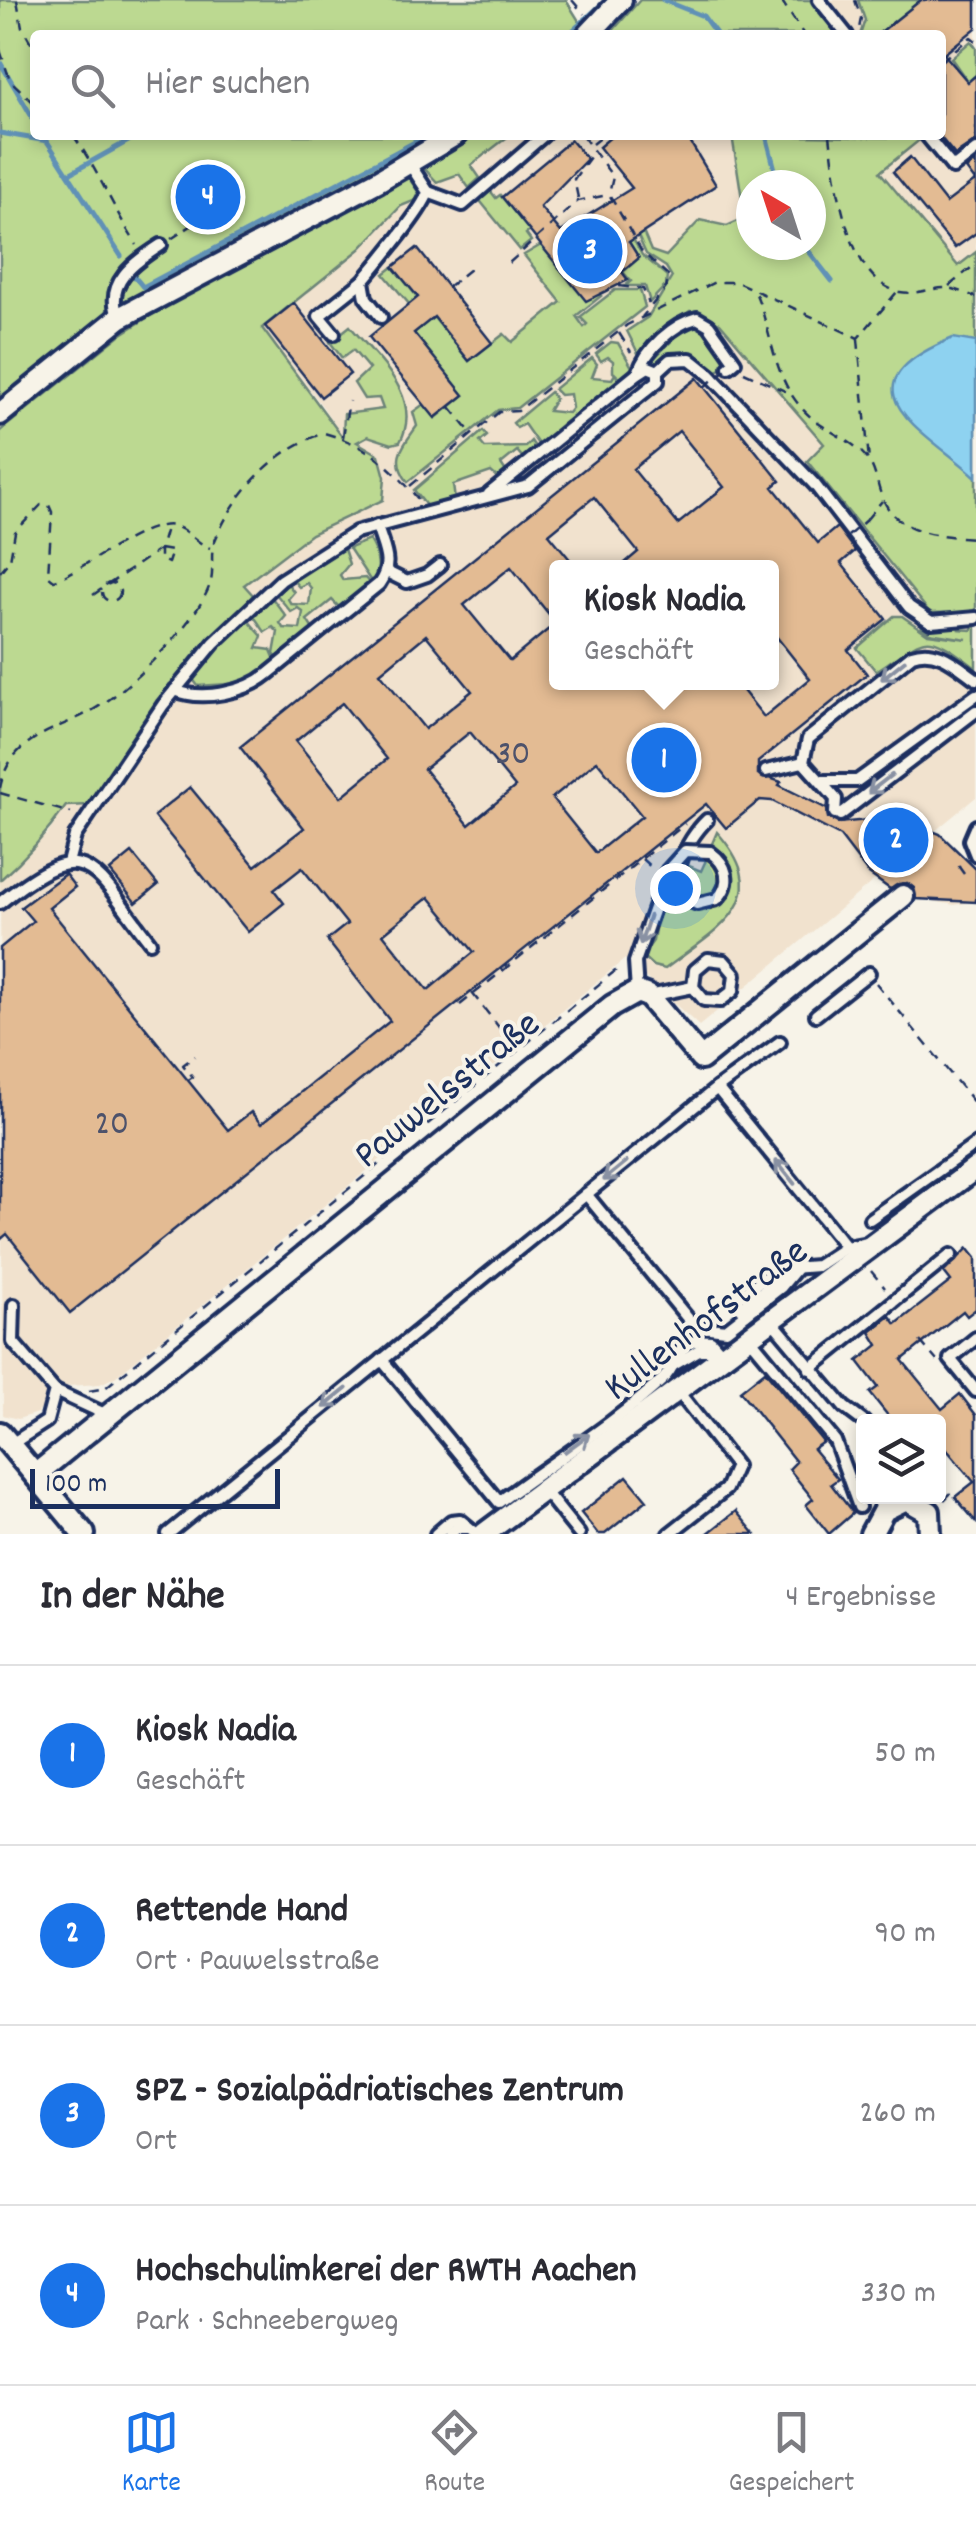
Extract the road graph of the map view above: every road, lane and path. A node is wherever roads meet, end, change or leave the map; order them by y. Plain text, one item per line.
1 (10, 0) edge
2 (18, 0) edge
3 (572, 0) edge
4 (621, 0) edge
5 (782, 0) edge
6 (820, 0) edge
7 (854, 0) edge
8 (16, 8) junction
9 (579, 9) dead end
10 (593, 30) edge
11 (801, 30) edge
12 (843, 30) edge
13 (859, 30) edge
14 (30, 39) edge
15 (976, 41) edge
16 (0, 50) edge
17 (946, 57) edge
18 (30, 99) edge
19 (77, 140) edge
20 (446, 140) edge
21 (538, 140) edge
22 (586, 140) edge
23 (595, 140) edge
24 (831, 140) edge
25 (930, 140) edge
26 (590, 144) junction
27 (976, 150) edge
28 (594, 152) junction
29 (408, 162) junction
30 (428, 192) junction
31 (609, 194) junction
32 (578, 200) junction
33 (216, 210) dead end
34 (161, 245) joint
35 (144, 256) junction
36 (509, 263) dead end
37 (976, 264) edge
38 (471, 268) dead end
39 (363, 280) junction
40 (619, 286) dead end
41 (448, 287) dead end
42 (948, 287) junction
43 (756, 292) junction
44 (897, 292) junction
45 (976, 297) edge
46 (650, 305) junction
47 (119, 318) junction
48 (381, 318) dead end
49 (641, 318) junction
50 (618, 330) junction
51 (334, 334) dead end
52 (858, 338) junction
53 (735, 366) junction
54 (639, 369) junction
55 (658, 371) junction
56 (704, 388) dead end
57 (789, 392) junction
58 (349, 401) dead end
59 (450, 406) dead end
60 (0, 414) edge
61 (472, 434) junction
62 (342, 438) junction
63 (869, 461) junction
64 (408, 487) junction
65 (488, 494) junction
66 (882, 500) junction
67 (428, 512) junction
68 (166, 526) junction
69 (377, 526) junction
70 (848, 536) dead end
71 (976, 538) edge
72 (212, 548) junction
73 (440, 565) dead end
74 (0, 572) edge
75 (388, 572) junction
76 (93, 595) dead end
77 (976, 618) edge
78 (976, 679) edge
79 (175, 690) junction
80 (976, 695) edge
81 (976, 712) edge
82 (803, 762) junction
83 (766, 772) dead end
84 (820, 781) junction
85 (0, 790) edge
86 (87, 818) junction
87 (707, 820) dead end
88 (686, 824) dead end
89 (976, 826) edge
90 (976, 855) edge
91 (641, 858) junction
92 (68, 862) junction
93 (648, 867) dead end
94 (904, 896) dead end
95 (0, 903) edge
96 (150, 942) dead end
97 (635, 962) junction
98 (869, 974) joint
99 (693, 987) junction
100 (472, 994) junction
101 (643, 994) junction
102 (460, 1005) dead end
103 (816, 1015) dead end
104 (780, 1042) dead end
105 (517, 1050) junction
106 (196, 1056) dead end
107 (188, 1080) dead end
108 (717, 1088) junction
109 (976, 1105) edge
110 (976, 1144) edge
111 (976, 1168) edge
112 (586, 1194) junction
113 (870, 1219) dead end
114 (859, 1248) junction
115 (952, 1255) dead end
116 (796, 1270) junction
117 (895, 1300) junction
118 (14, 1305) dead end
119 (740, 1307) junction
120 (771, 1319) junction
121 (976, 1338) edge
122 (920, 1341) dead end
123 (733, 1345) junction
124 (950, 1359) junction
125 (382, 1360) junction
126 (810, 1369) junction
127 (677, 1390) junction
128 (976, 1390) edge
129 (54, 1391) junction
130 (79, 1403) junction
131 (107, 1414) junction
132 (856, 1414) edge
133 (5, 1439) edge
134 (35, 1475) junction
135 (946, 1489) edge
136 (543, 1490) junction
137 (950, 1494) dead end
138 (859, 1507) dead end
139 (182, 1530) edge
140 (477, 1532) edge
141 (84, 1534) edge
142 (168, 1534) edge
143 (436, 1534) edge
144 (450, 1534) edge
145 (579, 1534) edge
146 (669, 1534) edge
147 (872, 1534) edge
148 (930, 1534) edge

1 - 8 path
2 - 8 path
3 - 9 path
4 - 10 street
5 - 11 path
6 - 12 lane
7 - 13 path
8 - 14 path
15 - 17 path
16 - 18 path
19 - 35 path
20 - 29 street
21 - 30 lane
22 - 26 path
23 - 26 path
24 - 44 path
25 - 27 lane
26 - 28 path
28 - 31 path
28 - 32 path
29 - 30 lane
29 - 47 street
30 - 39 lane
31 - 32 path
31 - 46 path
32 - 36 path
33 - 34 path
34 - 35 lane
35 - 47 lane
37 - 42 path
38 - 41 path
39 - 48 lane
39 - 51 lane
40 - 46 path
42 - 44 path
42 - 45 path
43 - 49 path
43 - 52 path
43 - 57 path
44 - 52 path
46 - 49 path
47 - 60 street
49 - 50 path
50 - 54 path
50 - 61 path
52 - 63 path
53 - 54 lane
53 - 56 path, bridge
53 - 57 path
54 - 55 lane
54 - 65 lane
55 - 65 lane
55 - 77 lane
57 - 63 path
58 - 62 path
59 - 61 path
61 - 64 path
62 - 64 path
62 - 72 path
63 - 66 path
64 - 67 path
65 - 67 lane
66 - 70 path, bridge
66 - 71 path
67 - 69 lane
68 - 72 path
68 - 74 path
68 - 76 path
69 - 75 lane
69 - 79 lane
72 - 85 path
73 - 75 lane
75 - 79 lane
78 -> 82 lane
79 - 86 lane
80 - 84 lane
81 -> 84 lane
82 - 83 lane
82 - 84 lane
85 - 86 path
86 - 92 lane
87 -> 97 lane, bridge
88 - 91 path
89 - 90 lane
91 - 93 path
91 - 100 path
92 - 95 lane
92 - 96 lane
94 - 101 street
97 - 101 lane
97 - 105 path
98 - 103 lane
98 - 109 path
99 - 99 lane
99 - 101 lane
100 - 102 path
100 - 105 path
101 - 131 street, Pauwelsstraße
104 - 108 lane
105 - 130 path
106 - 107 path
108 -> 112 lane
114 -> 108 lane
110 - 113 lane
111 - 114 street, Kullenhofstraße
112 - 119 lane
112 - 125 lane
114 - 116 lane
114 - 117 path
114 - 120 street, Kullenhofstraße
115 - 117 lane
116 - 119 lane
116 - 119 lane
117 - 126 lane
118 - 129 lane
120 - 123 street, Kullenhofstraße
120 - 126 lane
121 - 124 lane
122 - 124 path
125 -> 123 lane
123 - 127 street, Kullenhofstraße
123 - 138 lane
124 - 128 lane
125 -> 139 lane
126 - 132 lane
127 - 136 street, Kullenhofstraße
127 - 146 lane
129 - 130 lane
129 - 133 lane
130 - 131 lane
131 - 134 street, Pauwelsstraße
133 - 134 street
134 - 141 street
135 - 137 path
136 - 140 street, Kullenhofstraße
136 - 145 lane
139 - 142 lane
140 - 143 lane
140 - 144 lane
147 - 148 street

